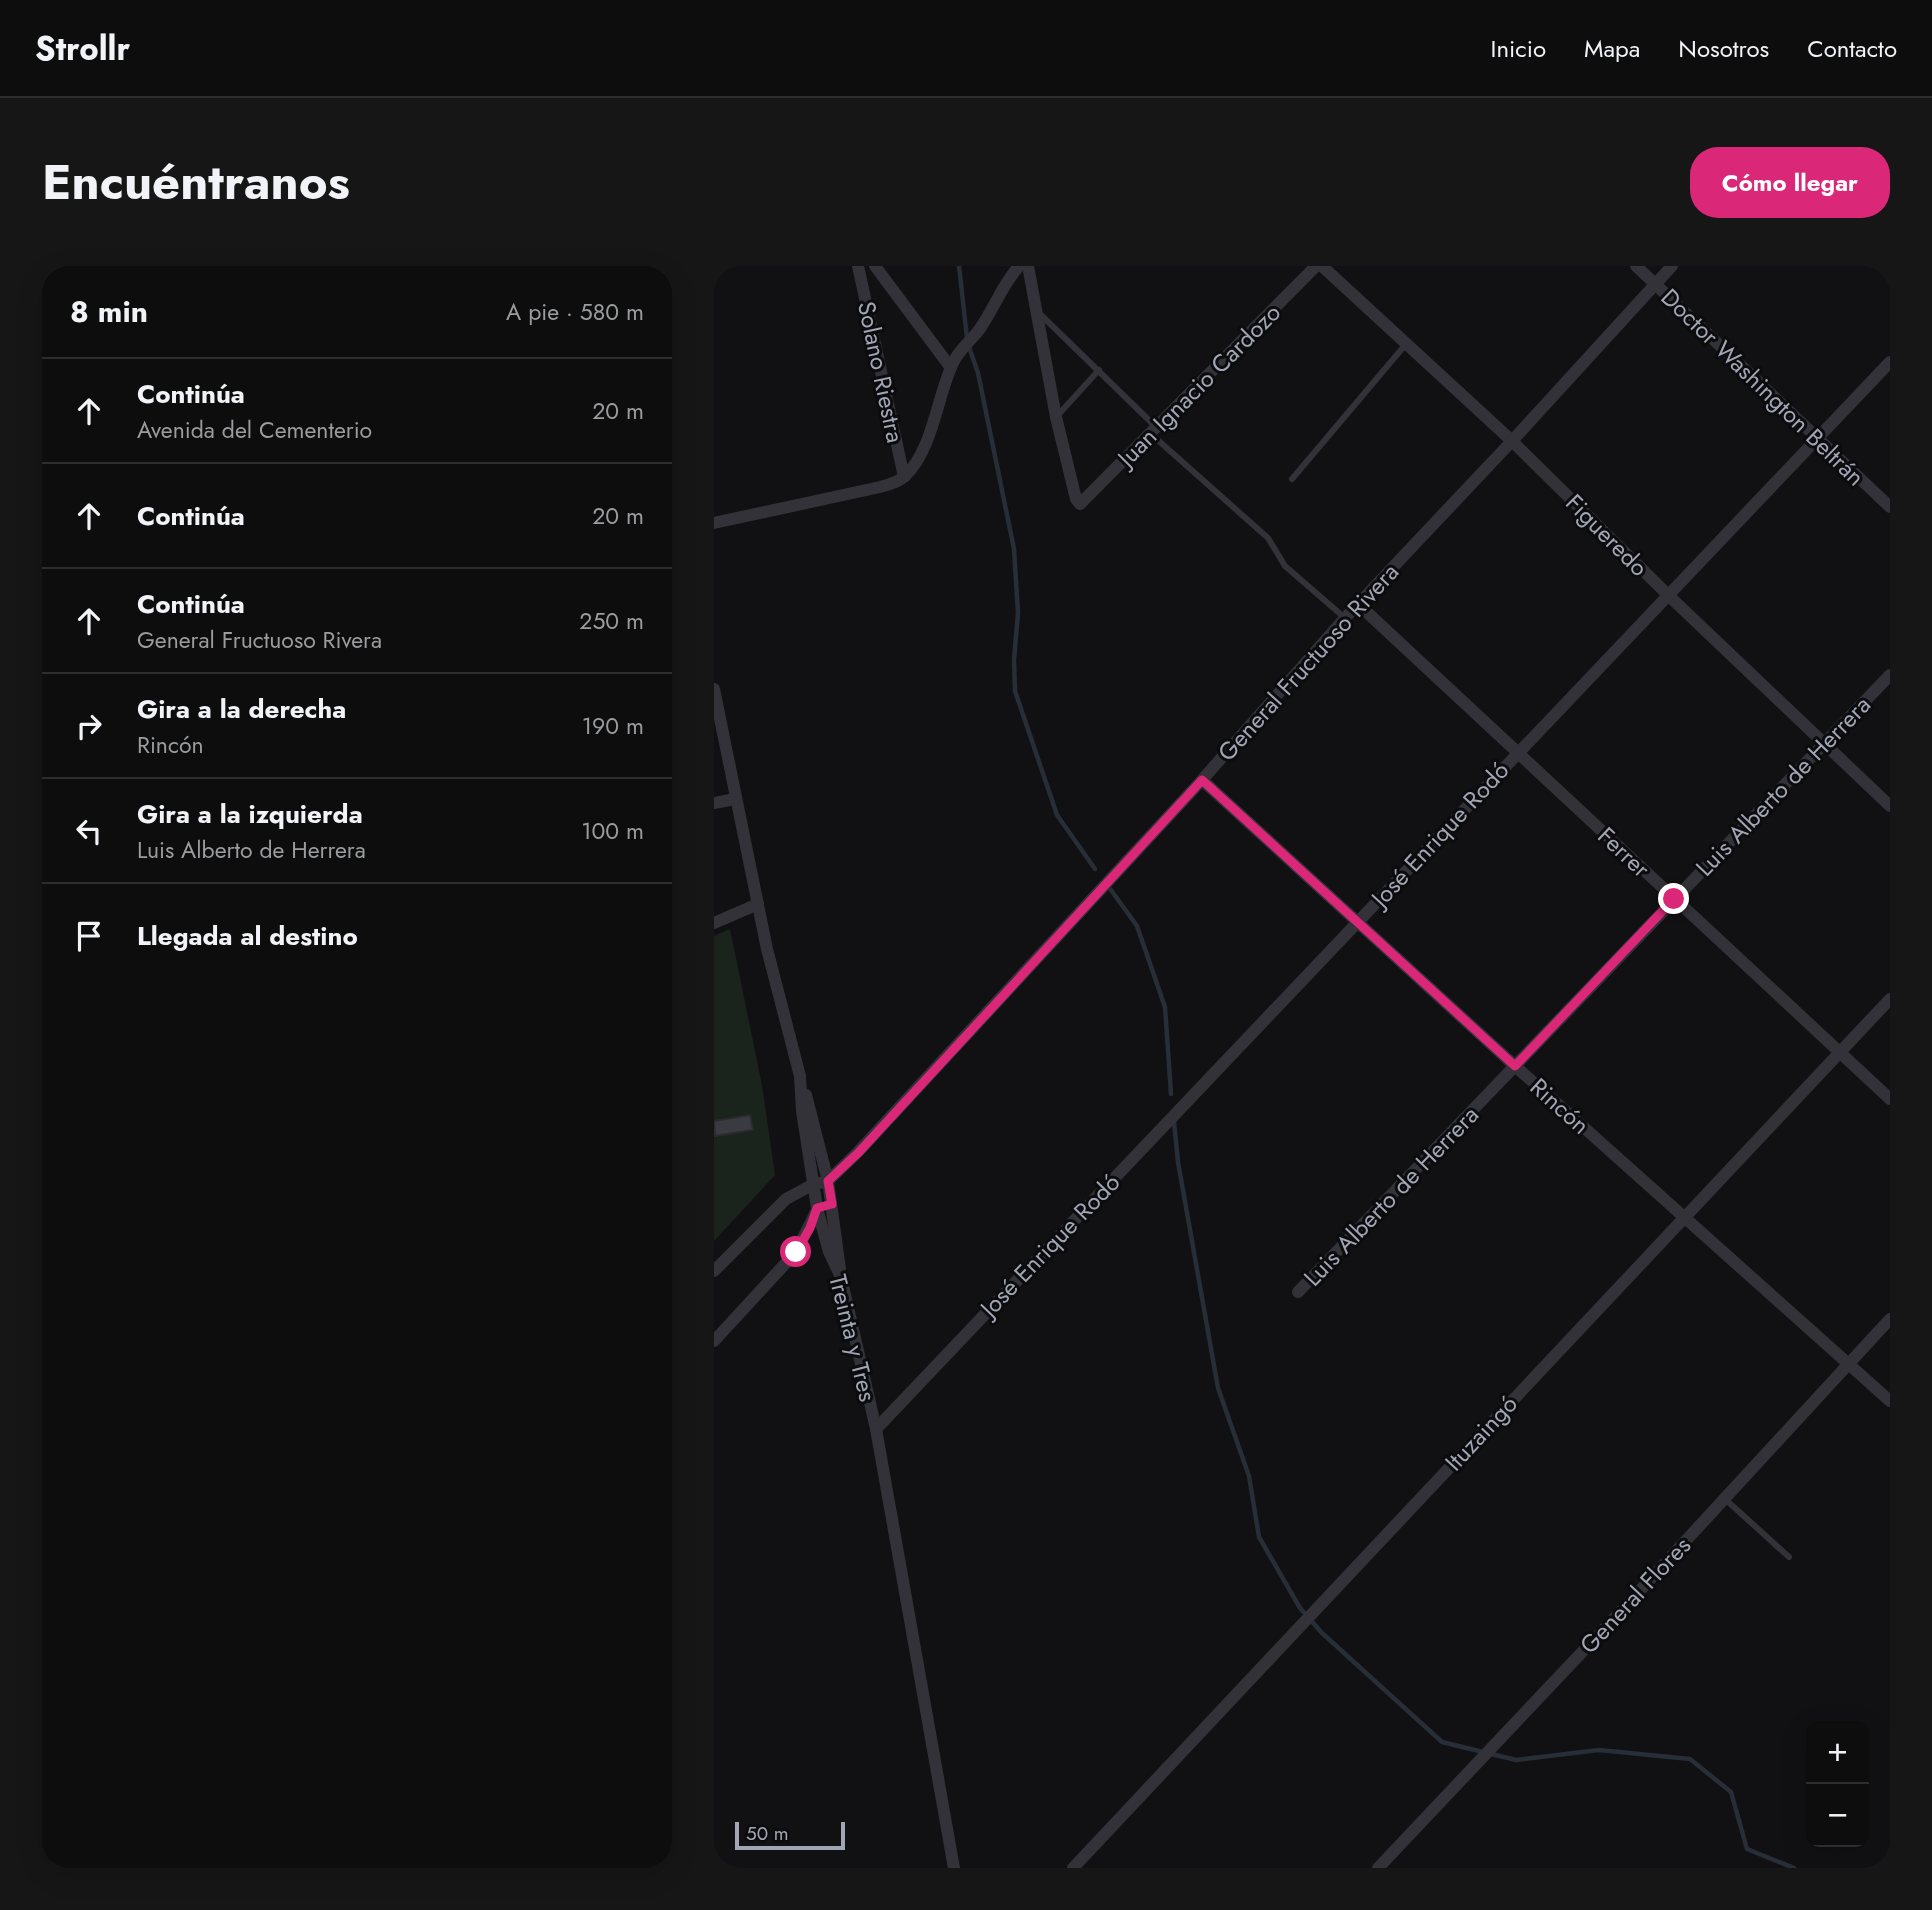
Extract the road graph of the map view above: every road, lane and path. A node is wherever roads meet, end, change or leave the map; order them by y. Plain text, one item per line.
1 (858, 266) edge
2 (875, 266) edge
3 (1018, 266) edge
4 (1028, 266) edge
5 (1316, 266) edge
6 (1322, 266) edge
7 (1636, 266) edge
8 (1672, 266) edge
9 (1655, 284) junction
10 (1036, 310) junction
11 (1406, 344) junction
12 (1890, 362) edge
13 (951, 368) junction
14 (1099, 370) junction
15 (1056, 417) junction
16 (1154, 431) junction
17 (1816, 439) junction
18 (1512, 441) junction
19 (904, 477) junction
20 (1292, 479) dead end
21 (1890, 507) edge
22 (714, 523) edge
23 (1668, 595) junction
24 (1358, 604) junction
25 (1345, 618) junction
26 (1890, 675) edge
27 (714, 689) edge
28 (1823, 744) junction
29 (1517, 752) junction
30 (1202, 780) junction
31 (735, 799) junction
32 (714, 803) edge
33 (1890, 806) edge
34 (1674, 899) junction
35 (758, 904) junction
36 (1357, 922) junction
37 (714, 923) edge
38 (1890, 999) edge
39 (1840, 1052) junction
40 (1515, 1066) junction
41 (800, 1076) junction
42 (1890, 1099) edge
43 (828, 1181) junction
44 (812, 1185) junction
45 (832, 1204) junction
46 (817, 1208) junction
47 (1684, 1216) junction
48 (714, 1271) edge
49 (841, 1277) junction
50 (1298, 1292) dead end
51 (1890, 1319) edge
52 (714, 1341) edge
53 (1849, 1363) junction
54 (1890, 1401) edge
55 (876, 1429) junction
56 (1725, 1499) junction
57 (1789, 1557) dead end
58 (954, 1868) edge
59 (1073, 1868) edge
60 (1378, 1868) edge

1 - 19 street, Solano Riestra
2 - 13 street
3 - 13 street
4 - 10 street
5 - 16 street, Juan Ignacio Cardozo
6 - 11 street, Figueredo
7 - 9 street, Doctor Washington Beltrán
8 - 9 street, General Fructuoso Rivera
9 - 17 street, Doctor Washington Beltrán
9 - 18 street, General Fructuoso Rivera
10 - 14 lane
10 - 15 street
11 - 18 street, Figueredo
11 - 20 lane
12 - 17 street, José Enrique Rodó
13 - 19 street
14 - 15 lane
14 - 16 lane
15 - 16 street, Juan Ignacio Cardozo
16 - 25 lane
17 - 21 street, Doctor Washington Beltrán
17 - 23 street, José Enrique Rodó
18 - 23 street, Figueredo
18 - 24 street, General Fructuoso Rivera
19 - 22 street
23 - 28 street, Figueredo
23 - 29 street, José Enrique Rodó
24 - 25 street, General Fructuoso Rivera
24 - 29 street, Ferrer
25 - 30 street, General Fructuoso Rivera
26 - 28 street, Luis Alberto de Herrera
27 - 31 street, Treinta y Tres
28 - 33 street, Figueredo
28 - 34 street, Luis Alberto de Herrera
29 - 34 street, Ferrer
29 - 36 street, José Enrique Rodó
30 - 36 street, Rincón
30 - 43 street, General Fructuoso Rivera
31 - 32 street
31 - 35 street, Treinta y Tres
34 - 39 street, Ferrer
34 - 40 street, Luis Alberto de Herrera
35 - 37 street
35 - 41 street, Treinta y Tres
36 - 40 street, Rincón
36 - 55 street, José Enrique Rodó
38 - 39 street, Ituzaingó
39 - 42 street, Ferrer
39 - 47 street, Ituzaingó
40 - 47 street, Rincón
40 - 50 street, Luis Alberto de Herrera
41 - 43 street
41 - 44 street, Treinta y Tres
43 - 44 street
43 - 45 street
44 - 46 street, Treinta y Tres
44 - 48 street
45 - 46 street
45 - 49 street
46 - 49 street, Treinta y Tres
46 - 52 street
47 - 53 street, Rincón
47 - 59 street, Ituzaingó
49 - 55 street, Treinta y Tres
51 - 53 street, General Flores
53 - 54 street, Rincón
53 - 56 street, General Flores
55 - 58 street, Treinta y Tres
56 - 57 lane
56 - 60 street, General Flores

